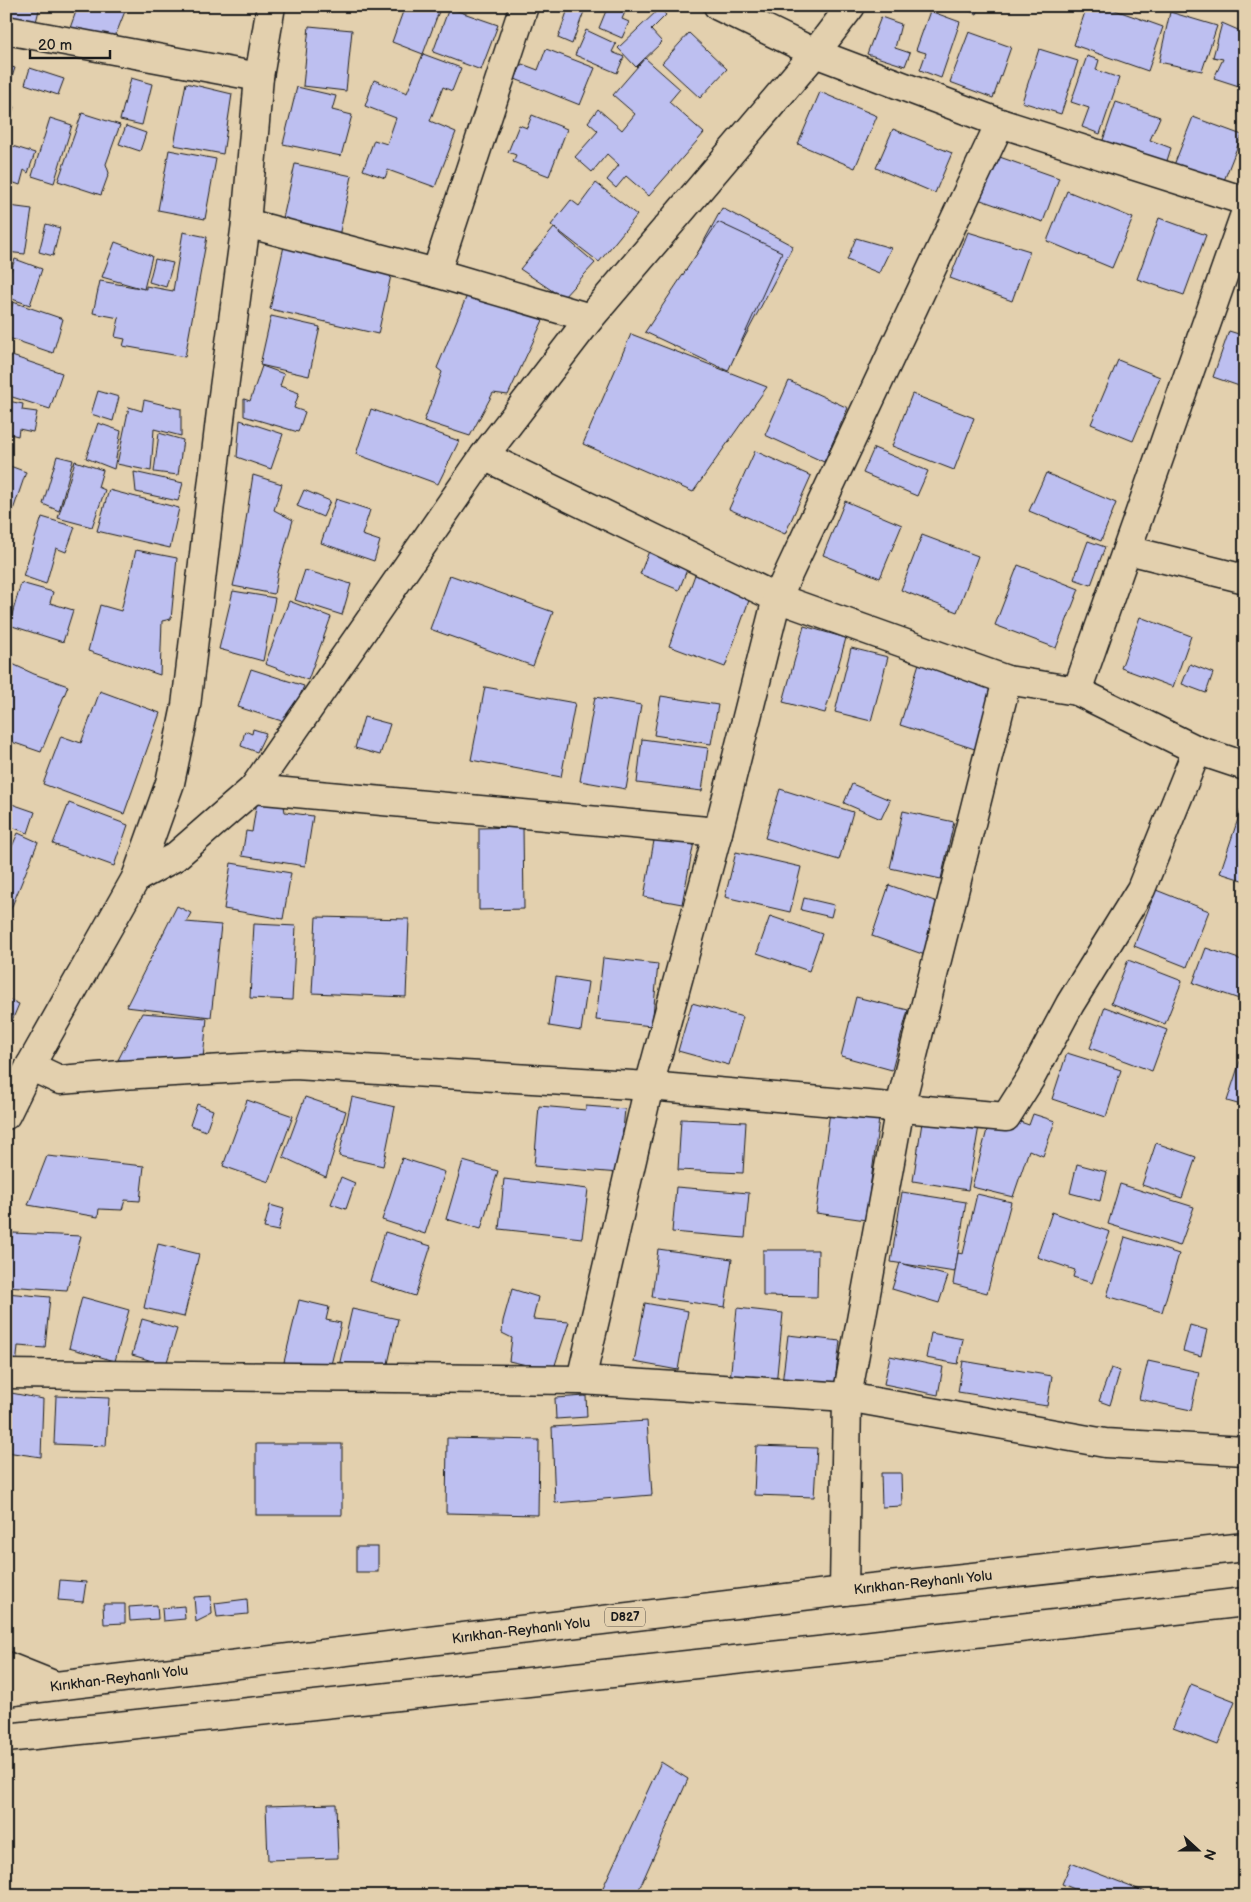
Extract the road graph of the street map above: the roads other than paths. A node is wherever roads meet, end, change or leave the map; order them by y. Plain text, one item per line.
1 (271, 6) edge
2 (524, 6) edge
3 (718, 6) edge
4 (851, 6) edge
5 (6, 30) edge
6 (815, 53) junction
7 (259, 77) junction
8 (1000, 123) junction
9 (1245, 201) edge
10 (1245, 214) edge
11 (246, 223) junction
12 (436, 273) junction
13 (590, 318) junction
14 (484, 456) junction
15 (1128, 550) junction
16 (1245, 579) edge
17 (778, 598) junction
18 (1007, 680) junction
19 (1077, 691) junction
20 (1197, 750) junction
21 (1245, 766) edge
22 (252, 789) junction
23 (718, 832) junction
24 (136, 878) junction
25 (30, 1066) junction
26 (649, 1086) junction
27 (900, 1107) junction
28 (7, 1110) edge
29 (6, 1374) edge
30 (581, 1380) junction
31 (847, 1396) junction
32 (1245, 1451) edge
33 (1245, 1547) edge
34 (844, 1591) junction
35 (1245, 1602) edge
36 (6, 1666) edge
37 (55, 1686) junction
38 (6, 1692) edge
39 (6, 1738) edge

1 - 7 main road
2 - 12 main road
3 - 6 main road
4 - 6 main road
5 - 7 main road
6 - 8 main road
6 - 13 main road
7 - 11 main road
8 - 9 main road
8 - 17 main road
10 - 15 main road
11 - 12 main road
11 - 24 main road
12 - 13 main road
13 - 14 main road
14 - 17 main road
14 - 22 main road
15 - 16 main road
15 - 19 main road
17 - 18 main road
17 - 23 main road
18 - 19 main road
18 - 27 main road
19 - 20 main road
20 - 21 main road
20 - 27 main road
22 - 23 main road
22 - 24 main road
23 - 26 main road
24 - 25 main road
25 - 26 main road
25 - 28 main road
26 - 27 main road
26 - 30 main road
27 - 31 main road
29 - 30 main road
30 - 31 main road
31 - 32 main road
31 - 34 main road
33 - 34 main road, Kırıkhan-Reyhanlı Yolu / D827
34 - 37 main road, Kırıkhan-Reyhanlı Yolu / D827
35 - 39 main road
36 - 37 main road
37 - 38 main road, Kırıkhan-Reyhanlı Yolu / D827

